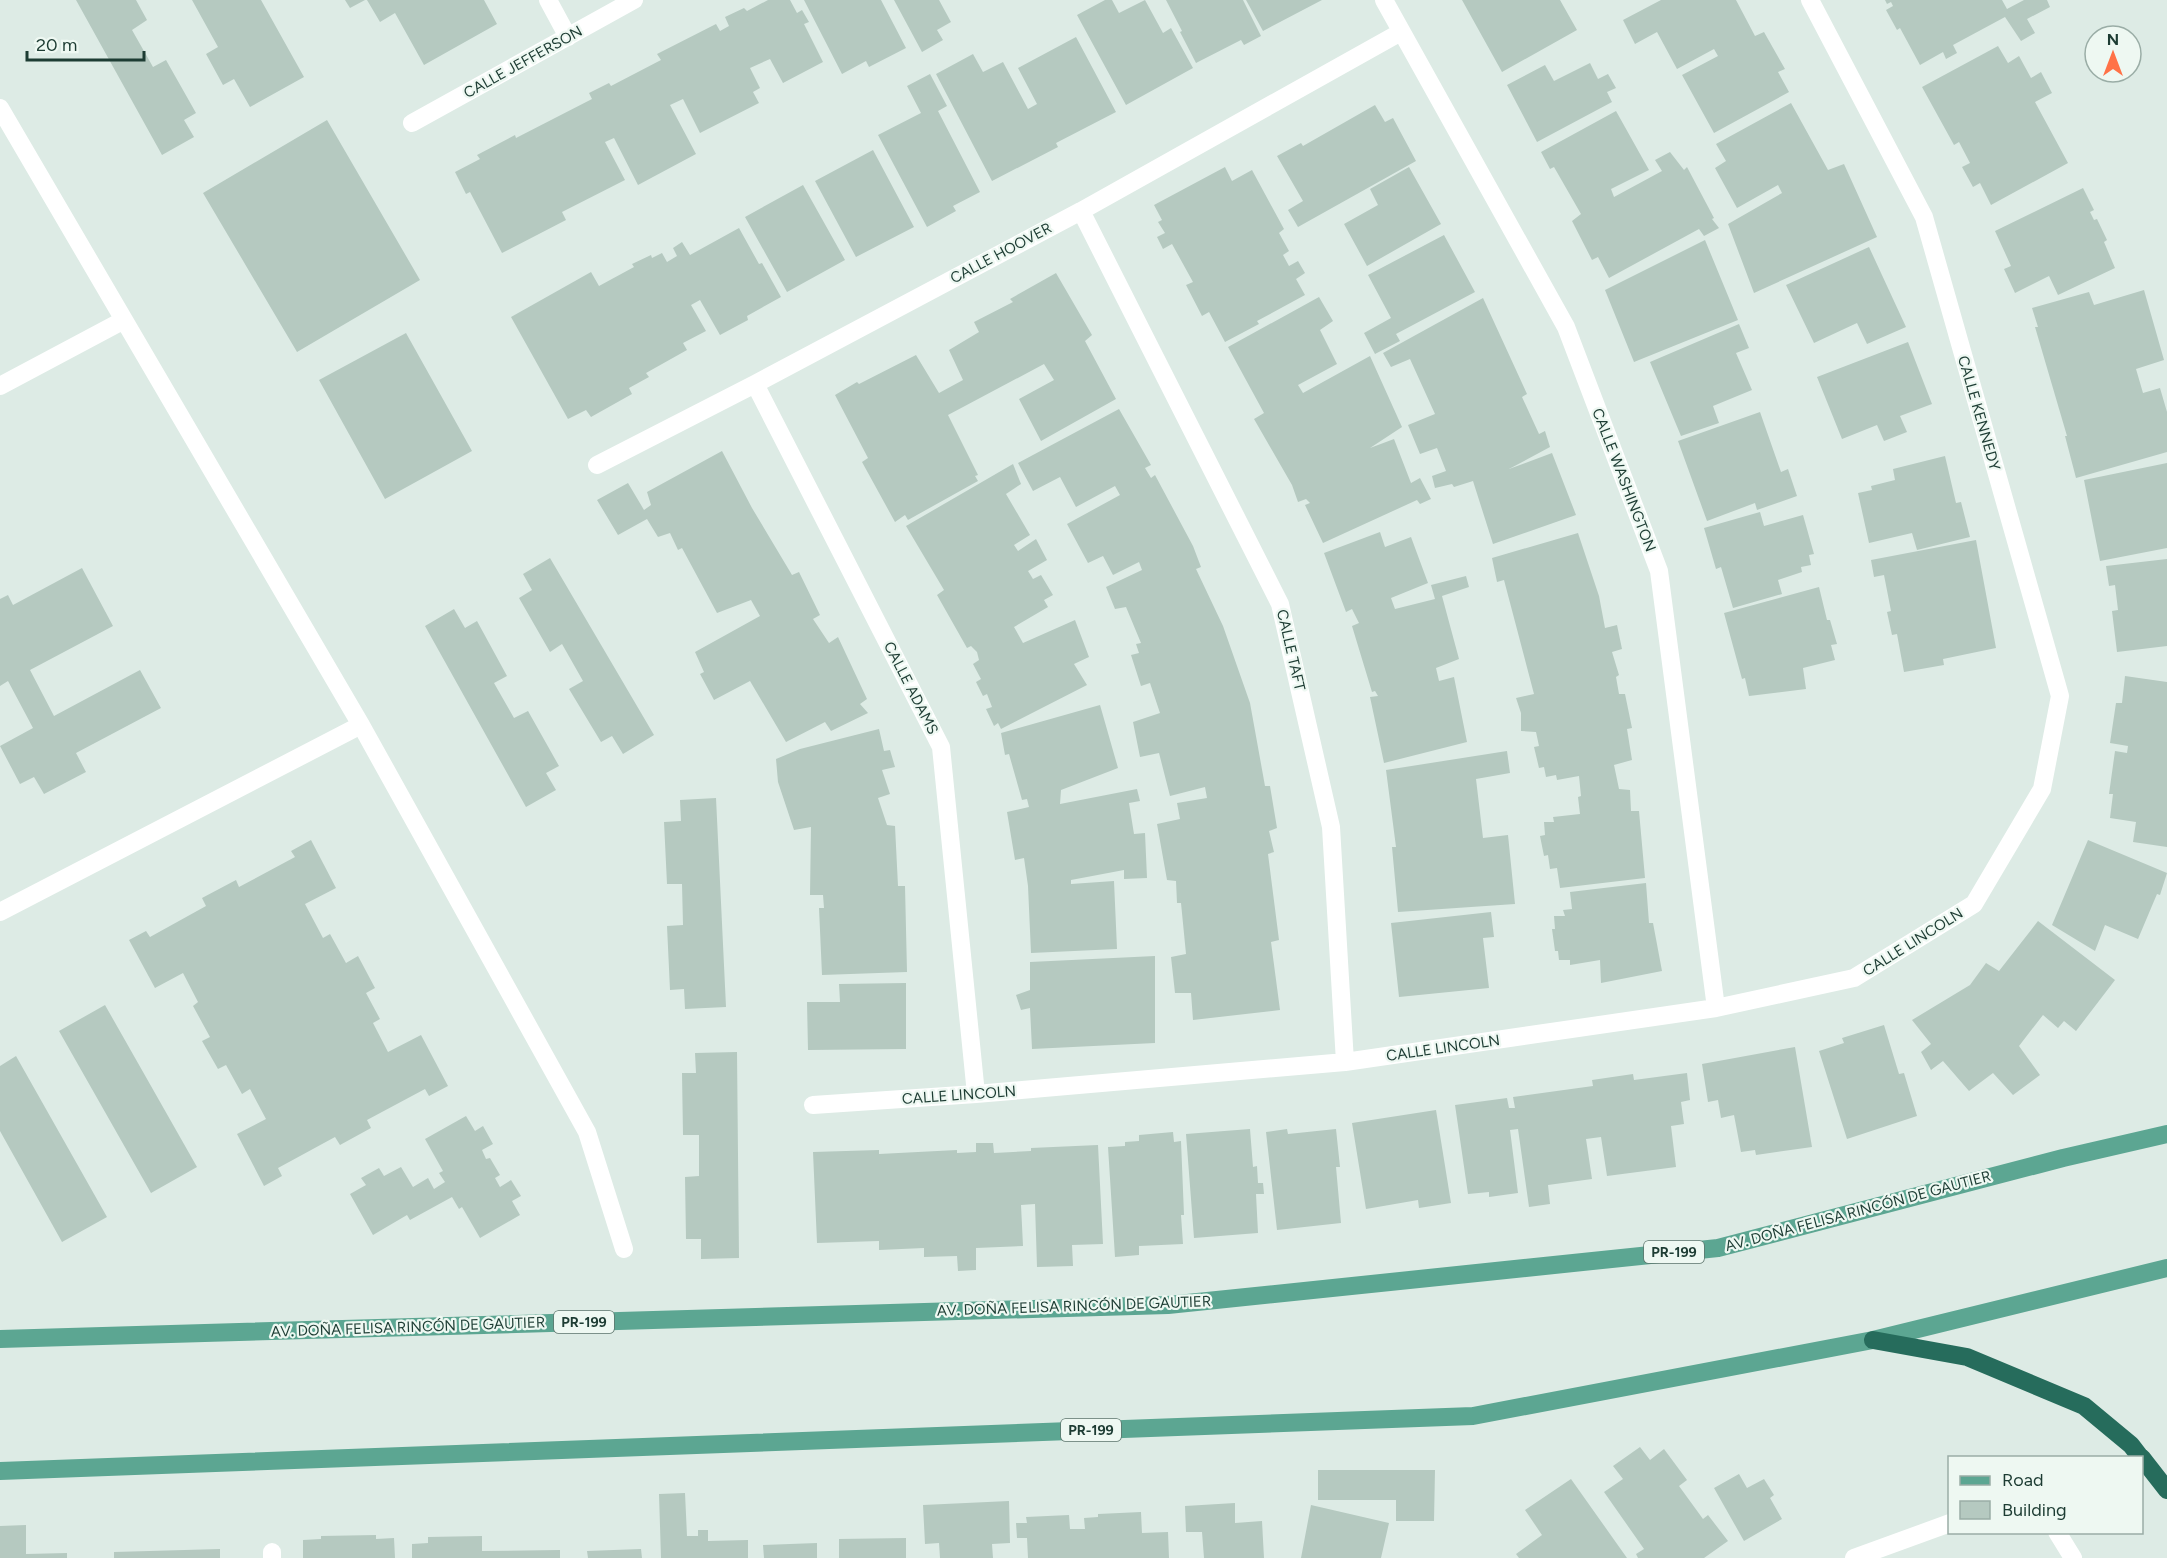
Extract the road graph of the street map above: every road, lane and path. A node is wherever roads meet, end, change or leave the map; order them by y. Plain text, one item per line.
1 (548, 0) edge
2 (634, 0) edge
3 (1384, 0) edge
4 (1810, 0) edge
5 (1401, 32) junction
6 (568, 37) junction
7 (0, 108) edge
8 (412, 123) dead end
9 (1081, 211) junction
10 (124, 320) junction
11 (755, 384) junction
12 (0, 386) edge
13 (597, 465) dead end
14 (361, 725) junction
15 (2012, 840) joint
16 (0, 912) edge
17 (1716, 1008) junction
18 (1346, 1062) junction
19 (976, 1094) junction
20 (813, 1105) dead end
21 (2167, 1134) edge
22 (624, 1249) dead end
23 (2167, 1268) edge
24 (0, 1339) edge
25 (1873, 1340) junction
26 (2140, 1456) edge
27 (2143, 1460) edge
28 (0, 1470) edge
29 (2167, 1490) edge
30 (1948, 1524) edge
31 (2058, 1534) edge
32 (1854, 1558) edge
33 (2073, 1558) edge

1 - 6 street
2 - 6 street, CALLE JEFFERSON
3 - 5 street, CALLE WASHINGTON
4 - 15 street, CALLE KENNEDY
5 - 9 street, CALLE HOOVER
5 - 17 street, CALLE WASHINGTON
6 - 8 street, CALLE JEFFERSON
7 - 10 street
9 - 11 street, CALLE HOOVER
9 - 18 street, CALLE TAFT
10 - 12 street
10 - 14 street
11 - 13 street, CALLE HOOVER
11 - 19 street, CALLE ADAMS
14 - 16 street
14 - 22 street
15 - 17 street, CALLE LINCOLN
17 - 18 street, CALLE LINCOLN
18 - 19 street, CALLE LINCOLN
19 - 20 street, CALLE LINCOLN
21 - 24 main road, AV. DOÑA FELISA RINCÓN DE GAUTIER / PR-199
23 - 25 main road, PR-199
25 - 26 highway
25 - 28 main road, PR-199
27 - 29 highway
30 - 32 street
31 - 33 street

